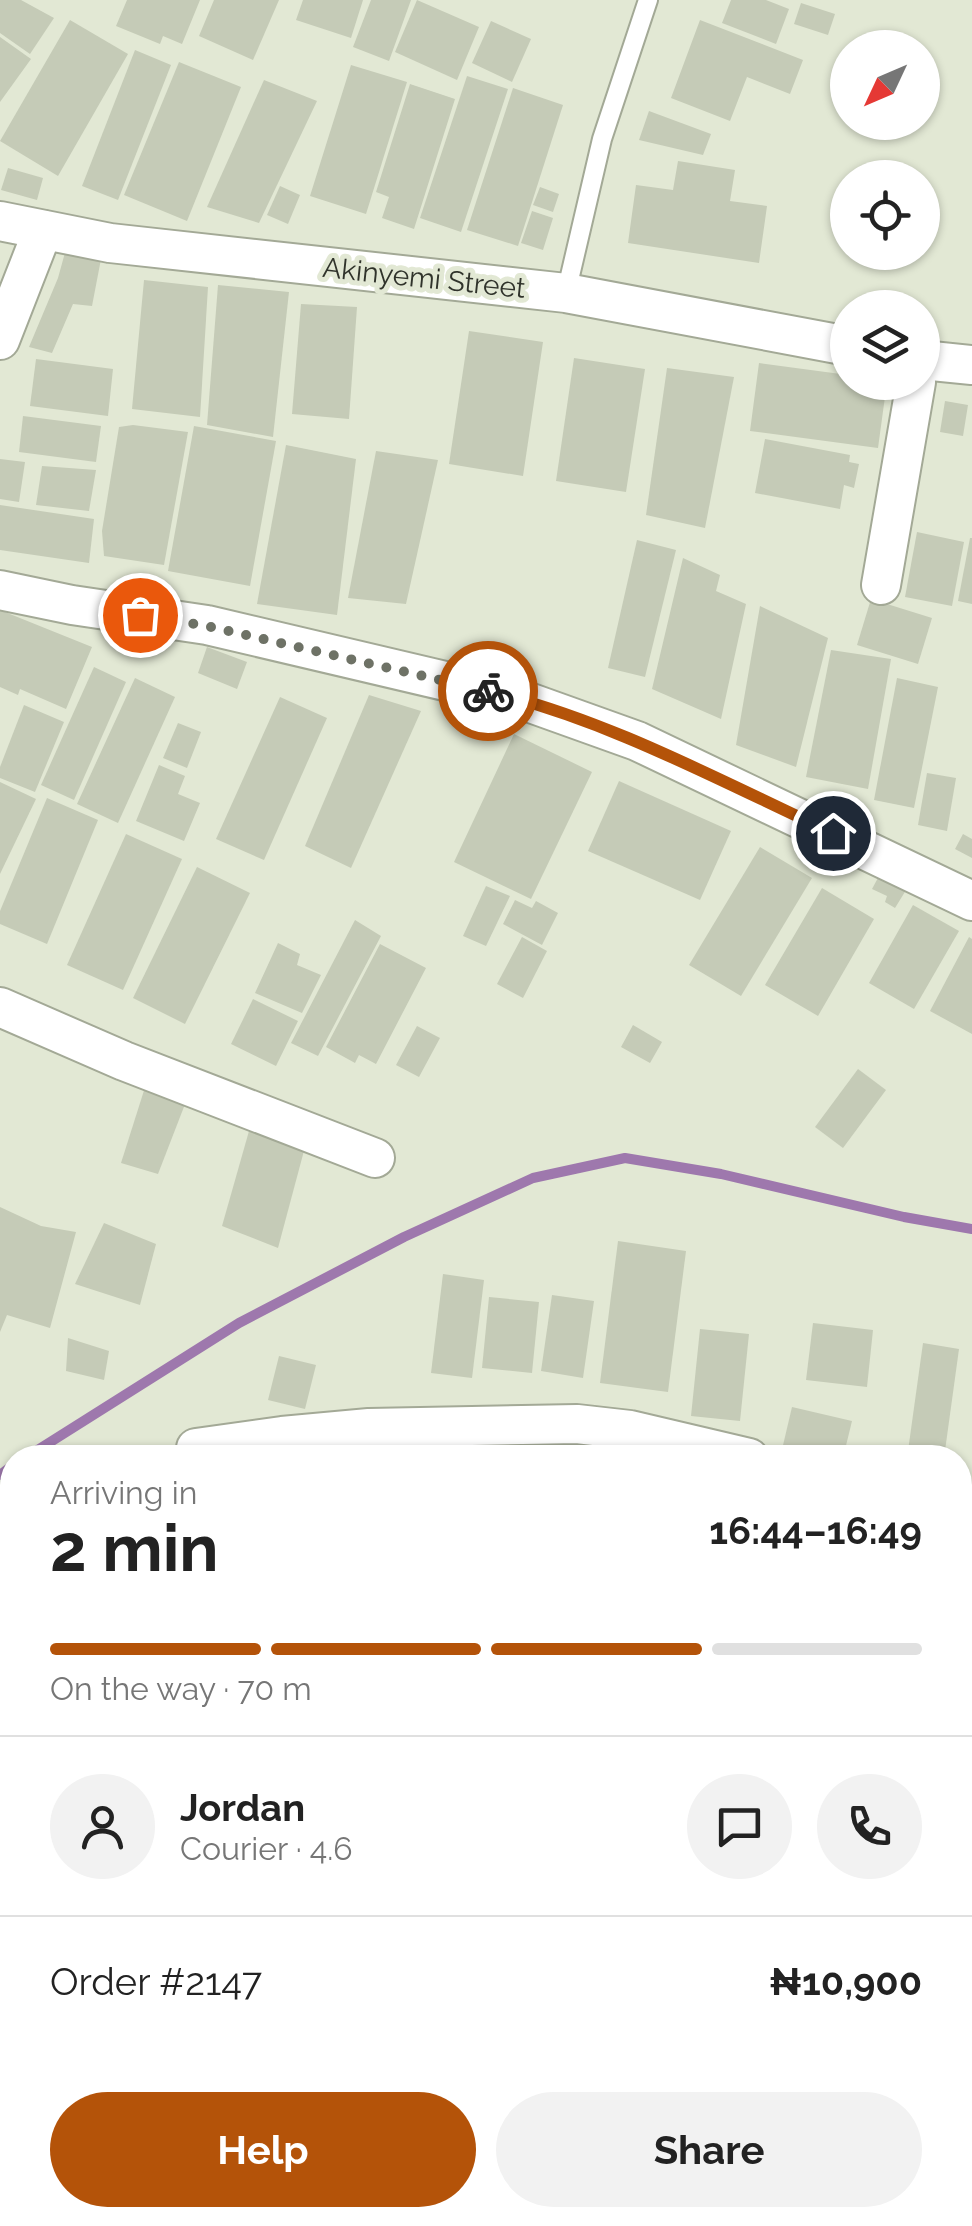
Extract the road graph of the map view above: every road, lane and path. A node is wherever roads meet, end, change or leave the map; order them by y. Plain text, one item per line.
1 (648, 0) edge
2 (0, 221) edge
3 (43, 230) junction
4 (566, 293) junction
5 (0, 340) edge
6 (830, 343) edge
7 (940, 362) edge
8 (972, 365) edge
9 (913, 400) edge
10 (881, 585) dead end
11 (0, 590) edge
12 (972, 901) edge
13 (0, 1007) edge
14 (375, 1158) dead end
15 (218, 1445) edge
16 (694, 1445) edge

1 - 4 lane
2 - 3 street, Akinyemi Street
3 - 4 street, Akinyemi Street
3 - 5 street
4 - 6 street, Akinyemi Street
7 - 8 street
9 - 10 street
11 - 12 street
13 - 14 street
15 - 16 street

